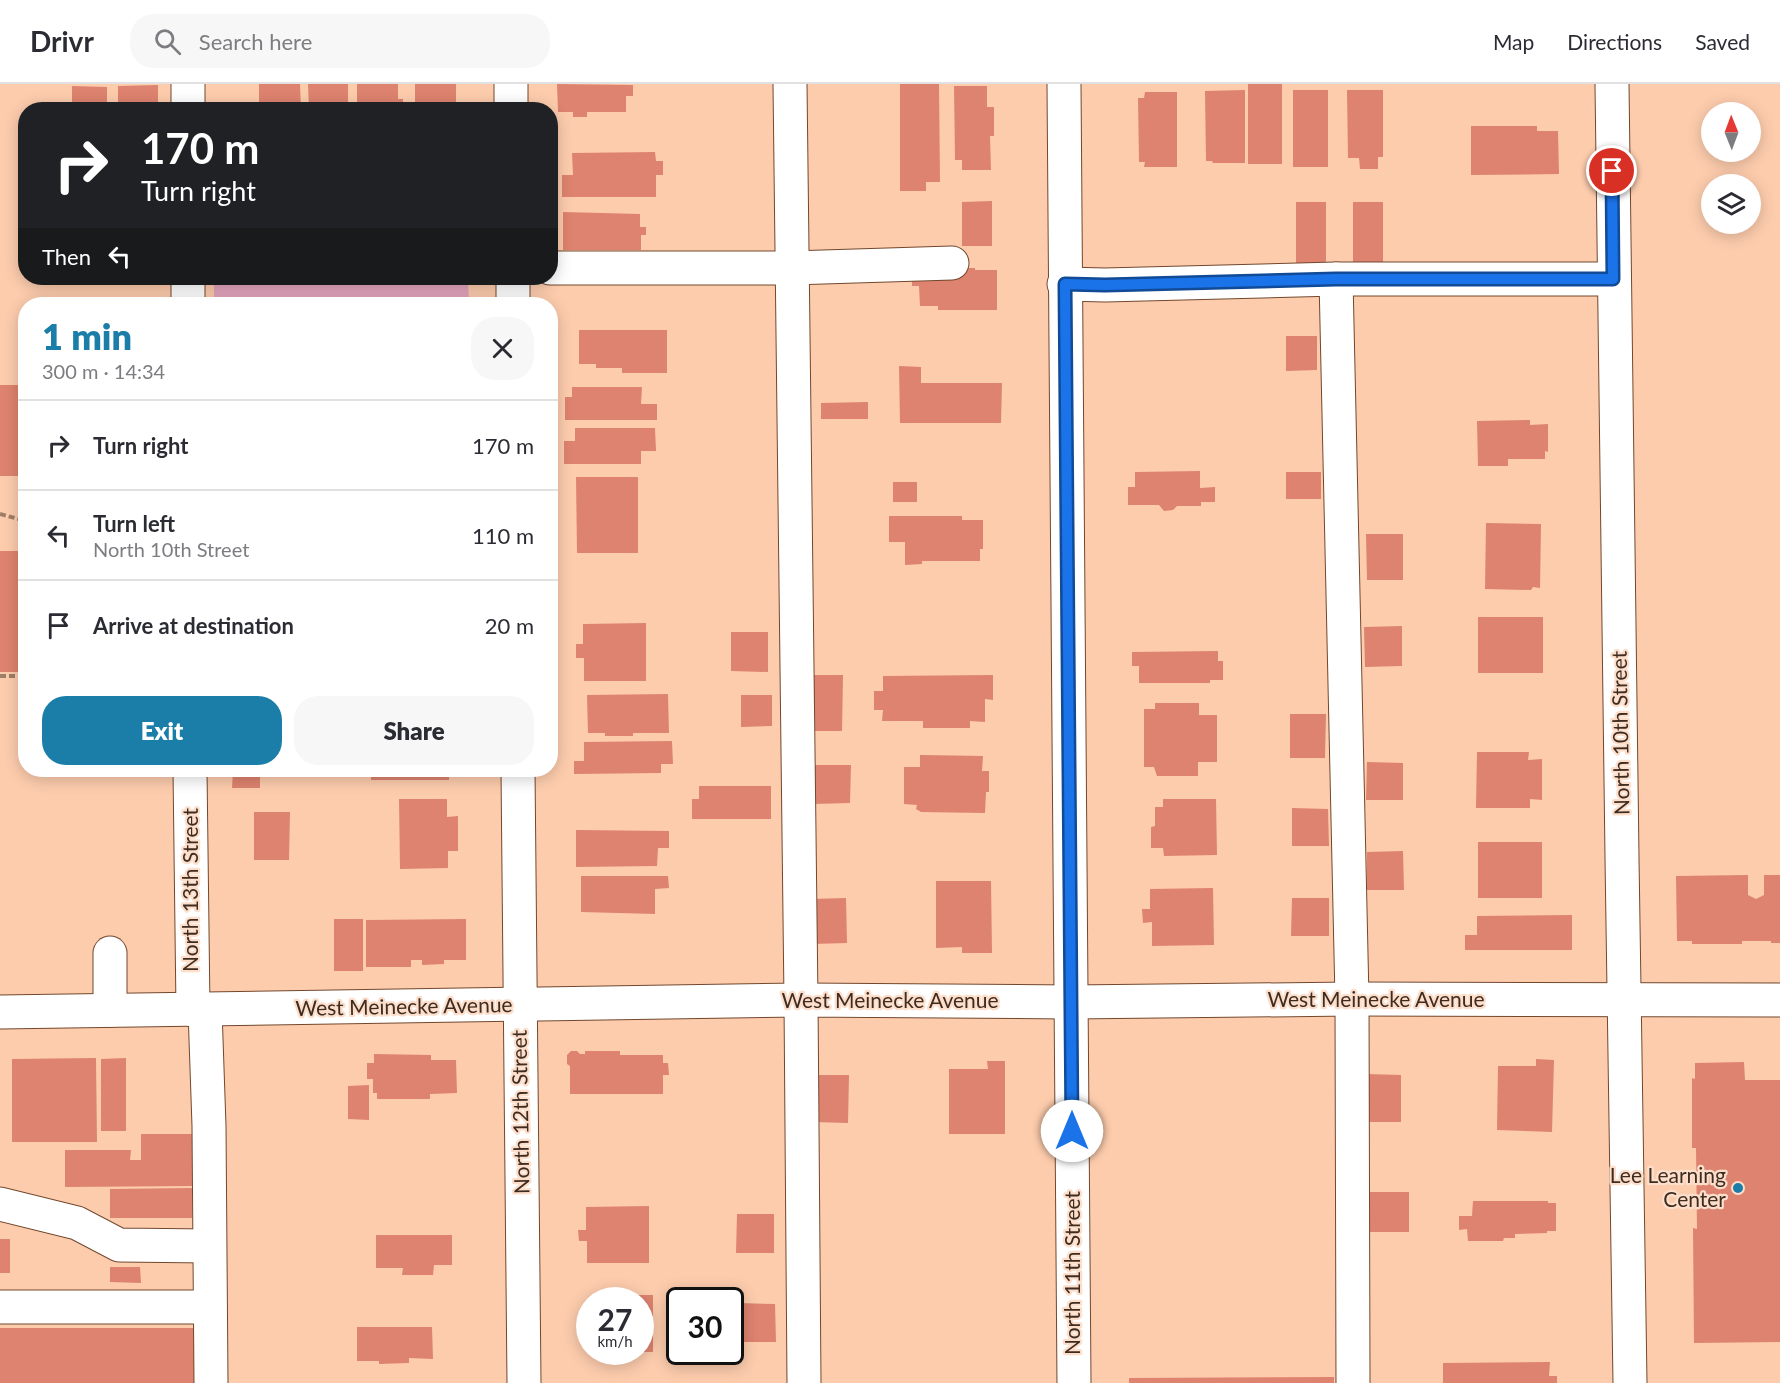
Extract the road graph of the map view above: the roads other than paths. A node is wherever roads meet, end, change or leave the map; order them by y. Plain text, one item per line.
1 (188, 84) edge
2 (511, 84) edge
3 (790, 84) edge
4 (1064, 84) edge
5 (1612, 84) edge
6 (188, 102) edge
7 (511, 102) edge
8 (952, 263) dead end
9 (558, 268) edge
10 (791, 268) junction
11 (1336, 279) junction
12 (1613, 279) junction
13 (1065, 284) junction
14 (190, 777) edge
15 (518, 777) edge
16 (110, 952) dead end
17 (1352, 999) junction
18 (801, 1000) junction
19 (1780, 1000) edge
20 (1626, 1001) junction
21 (1071, 1002) junction
22 (519, 1005) junction
23 (110, 1010) junction
24 (199, 1010) junction
25 (0, 1012) edge
26 (0, 1204) edge
27 (209, 1246) junction
28 (0, 1307) edge
29 (210, 1307) junction
30 (211, 1383) edge
31 (524, 1383) edge
32 (804, 1383) edge
33 (1074, 1383) edge
34 (1353, 1383) edge
35 (1630, 1383) edge

1 - 6 street
2 - 7 street
3 - 10 street
4 - 13 street, North 11th Street
5 - 12 street, North 10th Street
8 - 10 street
9 - 10 street
10 - 18 street
11 - 12 street
11 - 13 street
11 - 17 street
12 - 20 street, North 10th Street
13 - 21 street, North 11th Street
14 - 24 street, North 13th Street
15 - 22 street, North 12th Street
16 - 23 street
17 - 20 street, West Meinecke Avenue
17 - 21 street, West Meinecke Avenue
17 - 34 street
18 - 21 street, West Meinecke Avenue
18 - 22 street, West Meinecke Avenue
18 - 32 street
19 - 20 street, West Meinecke Avenue
20 - 35 street, North 10th Street
21 - 33 street, North 11th Street
22 - 24 street, West Meinecke Avenue
22 - 31 street, North 12th Street
23 - 24 street, West Meinecke Avenue
23 - 25 street, West Meinecke Avenue
24 - 27 street, North 13th Street
26 - 27 street
27 - 29 street, North 13th Street
28 - 29 street
29 - 30 street, North 13th Street

